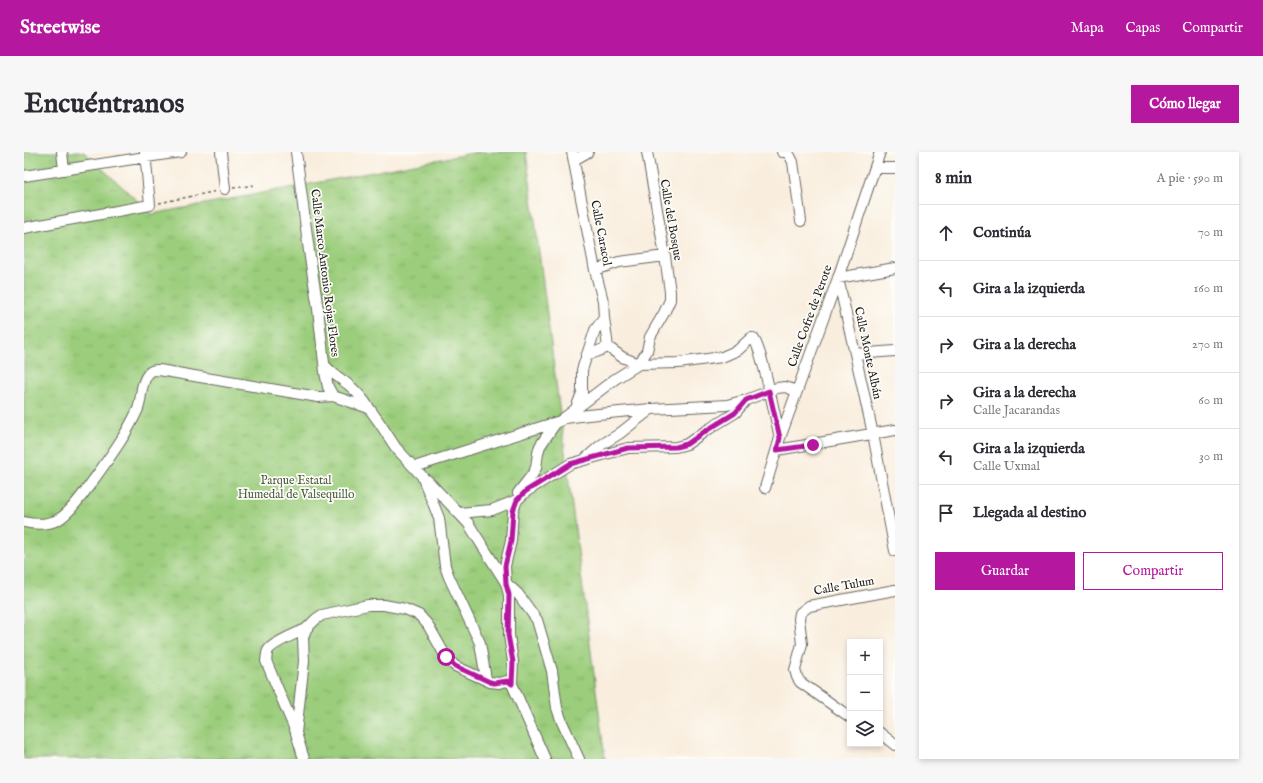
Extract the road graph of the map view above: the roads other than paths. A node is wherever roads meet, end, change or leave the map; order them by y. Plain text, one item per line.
1 (62, 152) edge
2 (182, 152) edge
3 (221, 152) edge
4 (296, 152) edge
5 (588, 152) edge
6 (647, 152) edge
7 (782, 152) edge
8 (880, 152) edge
9 (145, 154) edge
10 (573, 156) edge
11 (875, 168) junction
12 (895, 168) edge
13 (64, 170) junction
14 (24, 176) edge
15 (225, 189) road end
16 (801, 221) dead end
17 (24, 228) edge
18 (665, 256) junction
19 (895, 268) edge
20 (595, 270) junction
21 (838, 278) junction
22 (604, 318) junction
23 (608, 347) junction
24 (895, 351) edge
25 (855, 354) junction
26 (586, 356) junction
27 (324, 364) junction
28 (639, 364) junction
29 (769, 391) junction
30 (797, 391) junction
31 (334, 396) junction
32 (746, 400) junction
33 (368, 408) junction
34 (651, 409) junction
35 (575, 410) junction
36 (564, 418) junction
37 (555, 424) junction
38 (895, 430) edge
39 (873, 434) junction
40 (780, 438) junction
41 (777, 450) junction
42 (583, 461) junction
43 (414, 467) junction
44 (422, 476) junction
45 (765, 488) dead end
46 (513, 502) junction
47 (459, 513) junction
48 (891, 513) edge
49 (24, 522) edge
50 (895, 551) edge
51 (506, 584) junction
52 (895, 590) edge
53 (306, 629) junction
54 (486, 679) junction
55 (512, 684) junction
56 (847, 715) edge
57 (296, 733) junction
58 (304, 759) edge
59 (545, 759) edge
60 (579, 759) edge

1 - 13 street
2 - 9 street
3 - 15 street
4 - 27 street, Calle Marco Antonio Rojas Flores
5 - 10 street
6 - 18 street, Calle del Bosque
7 - 16 street
8 - 11 street, Calle Cofre de Perote
9 - 13 street
9 - 17 street
10 - 20 street, Calle Caracol
11 - 12 street
11 - 21 street, Calle Cofre de Perote
13 - 14 street
18 - 20 street
18 - 28 street, Calle del Bosque
19 - 21 street
20 - 22 street, Calle Caracol
21 - 25 street, Calle Monte Albán
21 - 30 street, Calle Cofre de Perote
22 - 23 street, Calle Caracol
22 - 26 street
23 - 26 street
23 - 28 street
24 - 25 street
25 - 39 street, Calle Monte Albán
26 - 35 street
27 - 31 street, Calle Marco Antonio Rojas Flores
27 - 33 street
28 - 29 street
28 - 35 street
29 - 30 street
29 - 32 street
29 - 40 street
30 - 40 street, Calle Cofre de Perote
31 - 33 street
31 - 49 street
32 - 34 street
32 - 42 street
33 - 43 street
34 - 36 street
34 - 42 street
35 - 36 street
36 - 37 street
37 - 43 street
37 - 46 street
38 - 39 street
39 - 41 street
39 - 48 street, Calle Monte Albán
40 - 41 street, Calle Cofre de Perote
41 - 45 street, Calle Cofre de Perote
42 - 46 street
43 - 44 street
44 - 47 street
44 - 54 street
46 - 47 street
46 - 51 street
47 - 51 street
48 - 50 street, Calle Monte Albán
51 - 55 street
51 - 60 street
52 - 56 street, Calle Tulum
53 - 54 street
53 - 57 street
53 - 57 street
54 - 55 street
55 - 59 street
57 - 58 street

